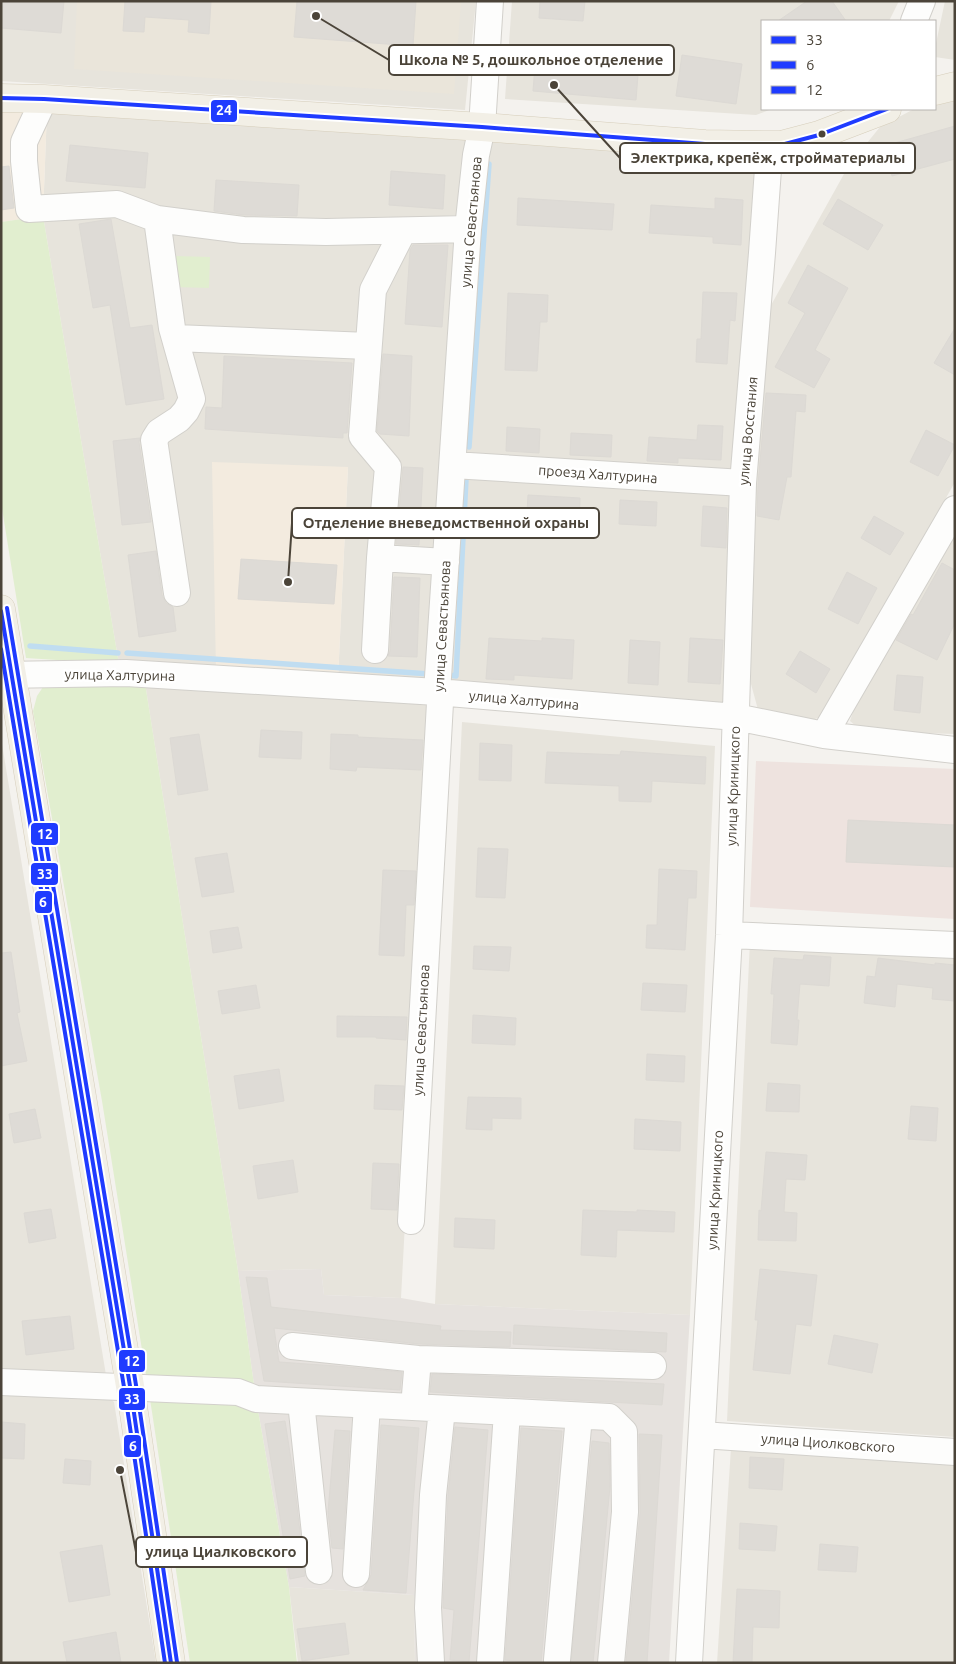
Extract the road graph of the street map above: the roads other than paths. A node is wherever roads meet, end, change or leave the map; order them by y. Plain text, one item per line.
1 (490, 1) edge
2 (922, 1) edge
3 (914, 20) edge
4 (955, 86) edge
5 (936, 91) edge
6 (1, 98) edge
7 (44, 99) junction
8 (884, 110) edge
9 (482, 127) junction
10 (763, 146) junction
11 (157, 219) junction
12 (468, 229) junction
13 (403, 231) junction
14 (175, 338) junction
15 (368, 346) junction
16 (453, 465) junction
17 (743, 483) junction
18 (955, 509) edge
19 (380, 558) junction
20 (446, 562) junction
21 (177, 593) dead end
22 (1, 609) edge
23 (375, 650) dead end
24 (7, 675) edge
25 (437, 692) junction
26 (736, 717) junction
27 (824, 735) junction
28 (955, 750) edge
29 (729, 935) junction
30 (955, 945) edge
31 (410, 1221) dead end
32 (292, 1346) dead end
33 (418, 1359) junction
34 (654, 1366) dead end
35 (1, 1382) edge
36 (130, 1386) junction
37 (301, 1402) junction
38 (366, 1405) junction
39 (414, 1407) junction
40 (442, 1409) junction
41 (507, 1412) junction
42 (579, 1416) junction
43 (702, 1435) junction
44 (955, 1452) edge
45 (319, 1570) dead end
46 (356, 1574) dead end
47 (556, 1660) dead end
48 (431, 1662) edge
49 (171, 1663) edge
50 (490, 1663) edge
51 (611, 1663) edge
52 (689, 1663) edge

1 - 9 street, улица Севастьянова
2 - 3 street
4 - 5 main road
6 - 7 main road
7 - 9 main road
7 - 11 street
8 - 10 main road
9 - 10 main road
9 - 12 street, улица Севастьянова
10 - 17 street, улица Восстания
11 - 13 street
11 - 14 street
12 - 13 street
12 - 16 street, улица Севастьянова
13 - 15 street
14 - 15 street
14 - 21 street
15 - 19 street
16 - 17 street, проезд Халтурина
16 - 20 street, улица Севастьянова
17 - 26 street, улица Восстания
18 - 27 street
19 - 20 street
19 - 23 street
20 - 25 street, улица Севастьянова
22 - 24 main road
24 - 25 street, улица Халтурина
24 - 36 main road
25 - 26 street, улица Халтурина
25 - 31 street, улица Севастьянова
26 - 27 street, улица Халтурина
26 - 29 street, улица Криницкого
27 - 28 street, улица Халтурина
29 - 30 street
29 - 43 street, улица Криницкого
32 - 33 street
33 - 34 street
33 - 39 street
35 - 36 street
36 - 37 street
36 - 49 main road
37 - 38 street
37 - 45 street
38 - 39 street
38 - 46 street
39 - 40 street
40 - 41 street
40 - 48 street
41 - 42 street
41 - 50 street
42 - 47 street
42 - 51 street
43 - 44 street, улица Циолковского
43 - 52 street, улица Криницкого

